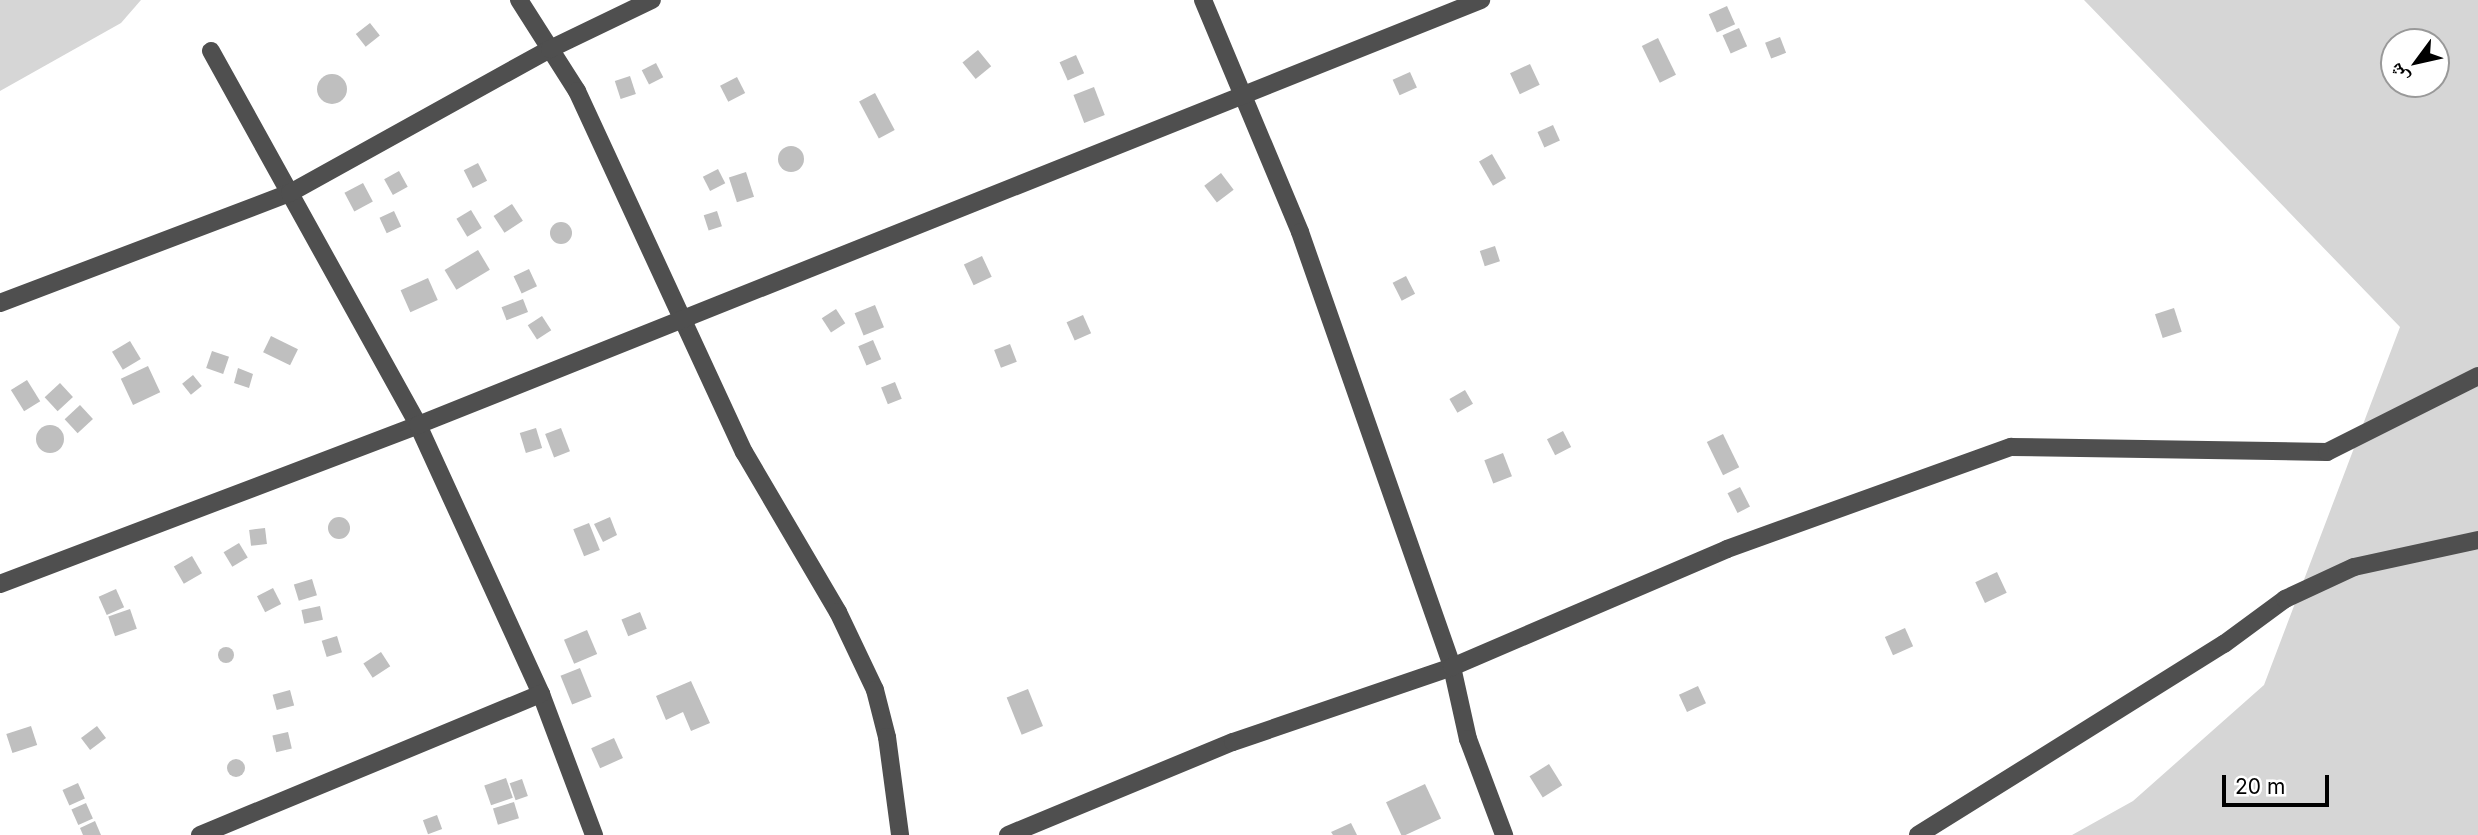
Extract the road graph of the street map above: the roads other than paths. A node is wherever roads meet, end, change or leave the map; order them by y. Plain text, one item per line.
1 (519, 0) edge
2 (652, 0) edge
3 (1203, 0) edge
4 (1481, 0) edge
5 (550, 49) junction
6 (211, 51) dead end
7 (1243, 92) junction
8 (290, 193) junction
9 (0, 303) edge
10 (679, 319) junction
11 (2478, 376) edge
12 (418, 425) junction
13 (2478, 540) edge
14 (0, 584) edge
15 (1452, 667) junction
16 (541, 694) junction
17 (200, 835) edge
18 (594, 835) edge
19 (900, 835) edge
20 (1009, 835) edge
21 (1504, 835) edge
22 (1918, 835) edge

1 - 5 street
2 - 5 street
3 - 7 street
4 - 7 street
5 - 8 street
5 - 10 street
6 - 8 street
7 - 10 street
7 - 15 street
8 - 9 street
8 - 12 street
10 - 12 street
10 - 19 street
11 - 15 street
12 - 14 street
12 - 16 street
13 - 22 street
15 - 20 street
15 - 21 street
16 - 17 street
16 - 18 street

